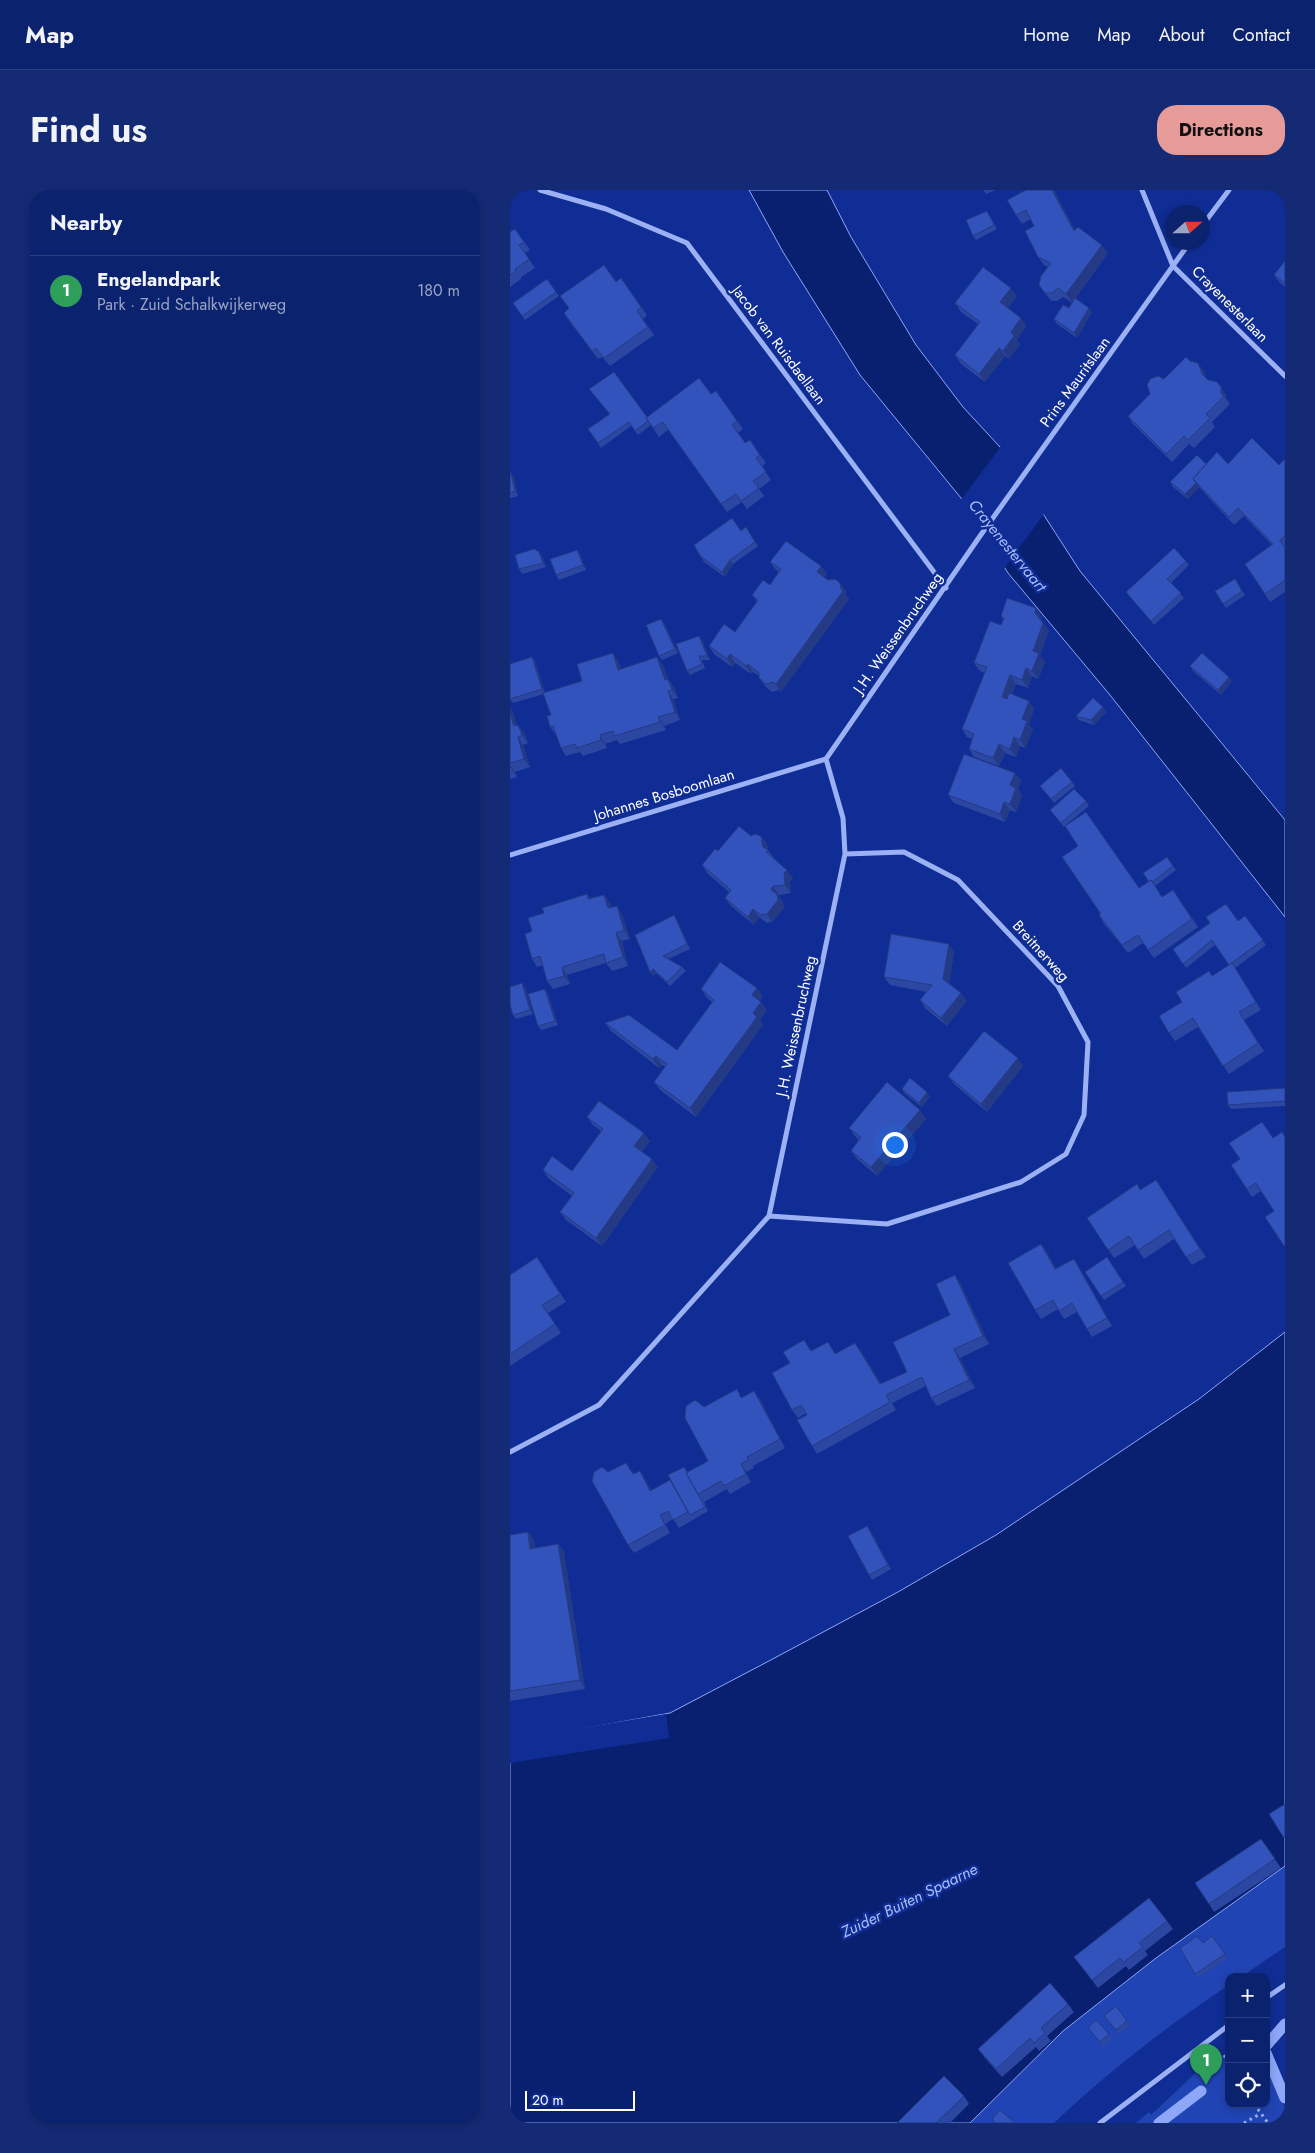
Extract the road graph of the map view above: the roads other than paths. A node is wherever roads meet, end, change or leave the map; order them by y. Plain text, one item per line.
1 (540, 190) edge
2 (1142, 190) edge
3 (1229, 190) edge
4 (1210, 215) edge
5 (1184, 250) edge
6 (1173, 266) junction
7 (1285, 376) edge
8 (980, 536) joint
9 (946, 588) junction
10 (826, 759) junction
11 (845, 854) junction
12 (510, 855) edge
13 (769, 1216) junction
14 (510, 1452) edge
15 (1285, 1985) edge
16 (1270, 1995) edge
17 (1225, 2028) edge
18 (1100, 2123) edge

1 - 9 street, Jacob van Ruisdaellaan
2 - 6 street, Crayenesterlaan
3 - 4 street
5 - 6 street, Prins Mauritslaan
6 - 7 street, Crayenesterlaan
6 - 8 street, Prins Mauritslaan
8 - 9 street, J.H. Weissenbruchweg
9 - 10 street, J.H. Weissenbruchweg
10 - 11 street, J.H. Weissenbruchweg
10 - 12 street, Johannes Bosboomlaan
11 - 13 street, J.H. Weissenbruchweg
11 - 13 street, Breitnerweg
13 - 14 street
15 - 16 street
17 - 18 street

